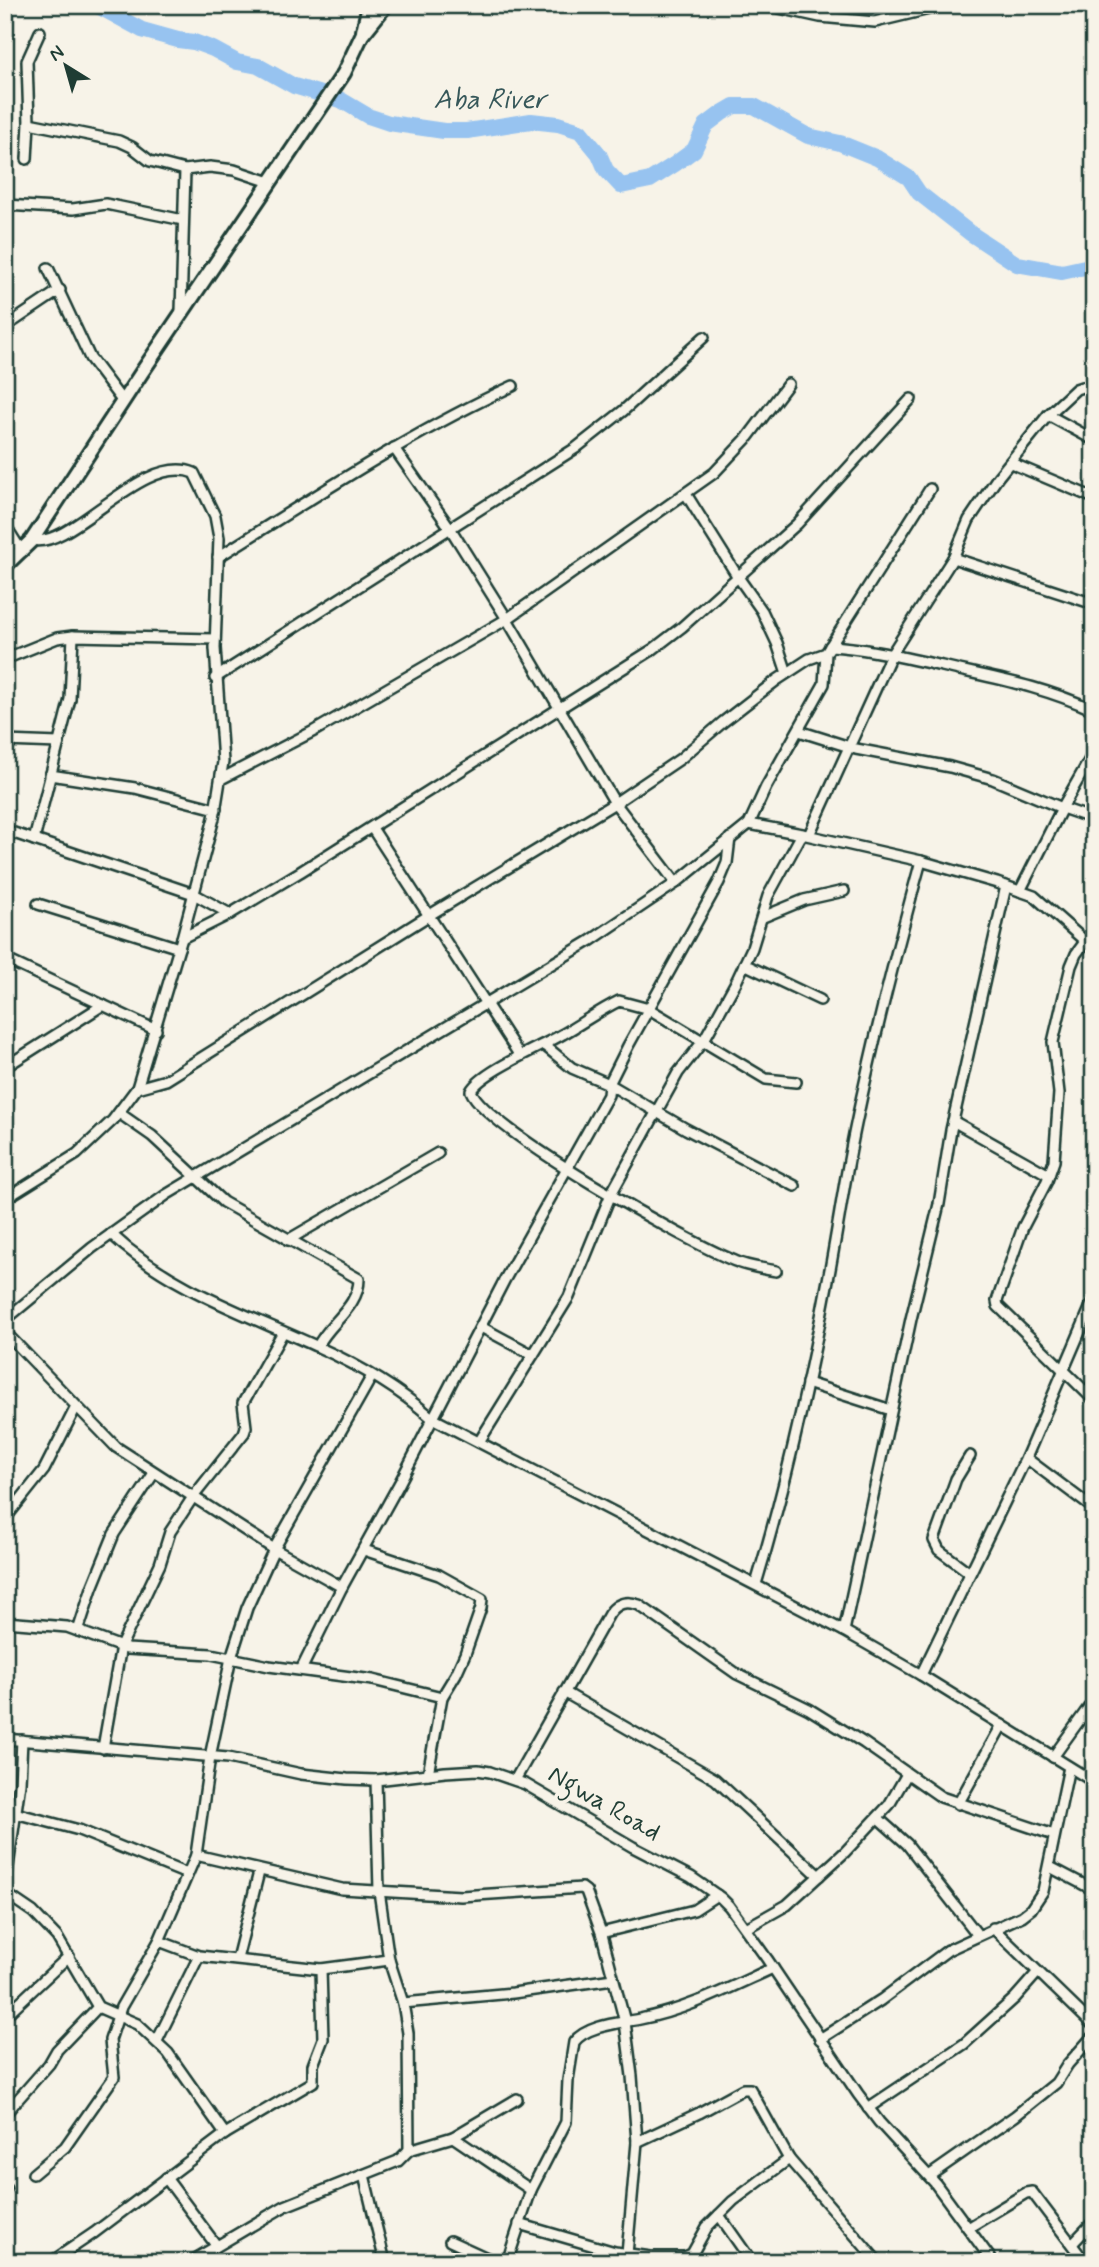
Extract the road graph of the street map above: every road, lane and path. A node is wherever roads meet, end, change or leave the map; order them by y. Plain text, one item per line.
1 (369, 5) edge
2 (386, 5) edge
3 (765, 5) edge
4 (946, 5) edge
5 (40, 32) dead end
6 (362, 35) junction
7 (29, 123) junction
8 (27, 159) dead end
9 (185, 170) junction
10 (270, 182) junction
11 (5, 205) edge
12 (183, 220) junction
13 (48, 268) dead end
14 (60, 290) junction
15 (181, 314) junction
16 (5, 327) edge
17 (704, 337) dead end
18 (788, 384) dead end
19 (513, 386) dead end
20 (1094, 390) edge
21 (911, 399) dead end
22 (123, 402) junction
23 (1048, 415) junction
24 (1094, 440) edge
25 (394, 448) junction
26 (1011, 463) junction
27 (930, 489) dead end
28 (686, 494) junction
29 (1094, 498) edge
30 (5, 525) edge
31 (450, 528) junction
32 (32, 540) junction
33 (22, 552) junction
34 (218, 557) junction
35 (953, 558) junction
36 (5, 566) edge
37 (738, 577) junction
38 (1094, 604) edge
39 (507, 619) junction
40 (73, 636) junction
41 (215, 639) junction
42 (828, 650) junction
43 (891, 655) junction
44 (5, 659) edge
45 (787, 673) junction
46 (215, 678) junction
47 (560, 709) junction
48 (1094, 710) edge
49 (799, 731) junction
50 (5, 741) edge
51 (59, 743) junction
52 (849, 747) junction
53 (1094, 752) edge
54 (50, 775) junction
55 (221, 779) junction
56 (615, 803) junction
57 (1062, 808) junction
58 (216, 809) junction
59 (1094, 819) edge
60 (749, 824) junction
61 (372, 828) junction
62 (5, 830) edge
63 (806, 834) junction
64 (730, 838) junction
65 (34, 840) junction
66 (921, 862) junction
67 (676, 883) junction
68 (1006, 886) junction
69 (844, 891) dead end
70 (1020, 891) junction
71 (194, 894) junction
72 (38, 904) dead end
73 (230, 914) junction
74 (428, 916) junction
75 (763, 917) junction
76 (1085, 942) junction
77 (181, 943) junction
78 (1094, 949) edge
79 (5, 959) edge
80 (744, 964) junction
81 (820, 999) dead end
82 (487, 1003) junction
83 (103, 1006) junction
84 (649, 1009) junction
85 (156, 1030) junction
86 (704, 1040) junction
87 (544, 1045) junction
88 (520, 1056) junction
89 (5, 1067) edge
90 (796, 1083) dead end
91 (609, 1084) junction
92 (137, 1088) junction
93 (656, 1112) junction
94 (119, 1113) junction
95 (953, 1121) junction
96 (438, 1153) dead end
97 (569, 1168) junction
98 (1049, 1175) junction
99 (196, 1176) junction
100 (795, 1186) dead end
101 (611, 1194) junction
102 (5, 1199) edge
103 (111, 1234) junction
104 (288, 1240) junction
105 (776, 1271) dead end
106 (1094, 1299) edge
107 (5, 1320) edge
108 (481, 1327) junction
109 (5, 1332) edge
110 (283, 1332) junction
111 (318, 1346) junction
112 (533, 1355) junction
113 (1062, 1370) junction
114 (372, 1376) junction
115 (807, 1383) junction
116 (1094, 1400) edge
117 (76, 1407) junction
118 (891, 1410) junction
119 (432, 1418) junction
120 (479, 1442) junction
121 (970, 1455) dead end
122 (1026, 1458) junction
123 (154, 1473) junction
124 (193, 1497) junction
125 (1094, 1509) edge
126 (5, 1519) edge
127 (274, 1549) junction
128 (364, 1550) junction
129 (970, 1573) junction
130 (756, 1584) junction
131 (342, 1587) junction
132 (5, 1622) edge
133 (78, 1631) junction
134 (844, 1631) junction
135 (121, 1647) junction
136 (231, 1658) junction
137 (301, 1670) junction
138 (921, 1675) junction
139 (564, 1692) junction
140 (442, 1697) junction
141 (1094, 1700) edge
142 (1002, 1725) junction
143 (5, 1739) edge
144 (22, 1740) junction
145 (103, 1748) junction
146 (210, 1757) junction
147 (1054, 1757) junction
148 (1069, 1767) junction
149 (428, 1774) junction
150 (907, 1774) junction
151 (376, 1780) junction
152 (515, 1780) junction
153 (1094, 1782) edge
154 (958, 1804) junction
155 (15, 1813) junction
156 (878, 1818) junction
157 (1054, 1835) junction
158 (196, 1856) junction
159 (1050, 1867) junction
160 (259, 1872) junction
161 (187, 1874) junction
162 (819, 1876) junction
163 (5, 1890) edge
164 (1094, 1890) edge
165 (379, 1891) junction
166 (717, 1895) junction
167 (746, 1928) junction
168 (992, 1928) junction
169 (977, 1934) junction
170 (602, 1935) junction
171 (159, 1941) junction
172 (69, 1956) junction
173 (199, 1956) junction
174 (237, 1959) junction
175 (389, 1960) junction
176 (773, 1968) junction
177 (321, 1969) junction
178 (1038, 1972) junction
179 (613, 1979) junction
180 (403, 2003) junction
181 (98, 2007) junction
182 (120, 2015) junction
183 (5, 2017) edge
184 (625, 2022) junction
185 (1094, 2026) edge
186 (1094, 2035) edge
187 (820, 2039) junction
188 (157, 2040) junction
189 (517, 2099) dead end
190 (868, 2108) junction
191 (5, 2114) edge
192 (225, 2134) junction
193 (453, 2137) junction
194 (637, 2142) junction
195 (409, 2150) junction
196 (789, 2159) junction
197 (33, 2174) dead end
198 (363, 2175) junction
199 (929, 2176) junction
200 (166, 2178) junction
201 (531, 2190) junction
202 (719, 2215) junction
203 (1094, 2221) edge
204 (519, 2224) junction
205 (968, 2228) junction
206 (450, 2241) dead end
207 (1072, 2244) junction
208 (216, 2245) junction
209 (627, 2253) junction
210 (651, 2259) edge
211 (382, 2261) edge
212 (51, 2262) edge
213 (190, 2262) edge
214 (496, 2262) edge
215 (508, 2262) edge
216 (752, 2262) edge
217 (878, 2262) edge
218 (993, 2262) edge
219 (1085, 2262) edge

1 - 6 street
2 - 6 street
3 - 4 street
5 - 7 street
6 - 10 street
7 - 8 street
7 - 9 street
9 - 10 street
9 - 12 street
10 - 15 street
11 - 12 street
12 - 15 street
13 - 14 street
14 - 16 street
14 - 22 street
15 - 22 street
17 - 31 street
18 - 28 street
19 - 25 street
20 - 23 street
21 - 37 street
22 - 32 street
23 - 24 street
23 - 26 street
25 - 31 street
25 - 34 street
26 - 29 street
26 - 35 street
27 - 42 street
28 - 37 street
28 - 39 street
30 - 33 street
31 - 39 street
31 - 46 street
32 - 33 street
32 - 34 street
33 - 36 street
34 - 41 street
35 - 38 street
35 - 43 street
37 - 45 street
37 - 47 street
39 - 47 street
39 - 55 street
40 - 41 street
40 - 44 street
40 - 51 street
41 - 46 street
42 - 43 street
42 - 45 street
42 - 49 street
43 - 48 street
43 - 52 street
45 - 56 street
46 - 55 street
47 - 56 street
47 - 61 street
49 - 52 street
49 - 60 street
50 - 51 street
51 - 54 street
52 - 57 street
52 - 63 street
53 - 57 street
54 - 58 street
54 - 65 street
55 - 58 street
56 - 67 street
56 - 74 street
57 - 59 street
57 - 70 street
58 - 71 street
60 - 63 street
60 - 64 street
61 - 73 street
61 - 74 street
62 - 65 street
63 - 66 street
63 - 75 street
64 - 67 street
64 - 84 street
65 - 71 street
66 - 68 street
66 - 115 street
67 - 82 street
68 - 70 street
68 - 95 street
69 - 75 street
70 - 76 street
71 - 73 street
71 - 77 street
72 - 77 street
73 - 77 street
74 - 82 street
74 - 92 street
75 - 80 street
76 - 78 street
76 - 98 street
77 - 85 street
79 - 83 street
80 - 81 street
80 - 86 street
82 - 88 street
82 - 99 street
83 - 85 street
83 - 89 street
84 - 86 street
84 - 87 street
84 - 91 street
85 - 92 street
86 - 90 street
86 - 93 street
87 - 88 street
87 - 91 street
88 - 97 street
91 - 93 street
91 - 97 street
92 - 94 street
93 - 100 street
93 - 101 street
94 - 99 street
94 - 102 street
95 - 98 street
95 - 118 street
96 - 104 street
97 - 101 street
97 - 108 street
98 - 113 street
99 - 103 street
99 - 104 street
101 - 105 street
101 - 112 street
103 - 107 street
103 - 110 street
104 - 111 street
106 - 113 street
108 - 112 street
108 - 119 street
109 - 117 street
110 - 111 street
110 - 124 street
111 - 114 street
112 - 120 street
113 - 116 street
113 - 122 street
114 - 119 street
114 - 127 street
115 - 118 street
115 - 130 street
117 - 123 street
117 - 126 street
118 - 134 street
119 - 120 street
119 - 128 street
120 - 130 street
121 - 129 street
122 - 125 street
122 - 129 street
123 - 124 street
123 - 133 street
124 - 127 street
124 - 135 street
127 - 131 street
127 - 136 street
128 - 131 street
128 - 140 street
129 - 138 street
130 - 134 street
131 - 137 street
132 - 133 street
133 - 135 street
134 - 138 street
135 - 136 street
135 - 145 street
136 - 137 street
136 - 146 street
137 - 140 street
138 - 142 street
139 - 150 street
139 - 152 street
139 - 162 street
140 - 149 street
141 - 147 street
142 - 147 street
142 - 154 street
143 - 144 street, Ngwa Road
144 - 145 street, Ngwa Road
144 - 155 street
145 - 146 street, Ngwa Road
146 - 151 street, Ngwa Road
146 - 158 street
147 - 148 street
148 - 153 street
148 - 157 street
149 - 151 street, Ngwa Road
149 - 152 street, Ngwa Road
150 - 154 street
150 - 156 street
151 - 165 street
152 - 166 street, Ngwa Road
154 - 157 street
155 - 161 street
155 - 163 street
156 - 162 street
156 - 169 street
157 - 159 street
158 - 160 street
158 - 161 street
159 - 164 street
159 - 168 street
160 - 165 street
160 - 174 street
161 - 171 street
162 - 167 street
163 - 172 street
165 - 170 street
165 - 175 street
166 - 167 street, Ngwa Road
166 - 170 street
167 - 176 street, Ngwa Road
168 - 169 street
168 - 178 street
169 - 187 street
170 - 179 street
171 - 173 street
171 - 182 street
172 - 181 street
172 - 183 street
173 - 174 street
173 - 188 street
174 - 177 street
175 - 177 street
175 - 180 street
176 - 184 street
176 - 187 street, Ngwa Road
177 - 192 street
178 - 185 street
178 - 190 street
179 - 180 street
179 - 184 street
180 - 195 street
181 - 182 street
181 - 191 street
182 - 188 street
182 - 197 street
184 - 194 street
184 - 201 street
186 - 199 street
187 - 190 street, Ngwa Road
188 - 192 street
189 - 193 street
190 - 199 street, Ngwa Road
192 - 200 street
193 - 195 street
193 - 201 street
194 - 196 street
194 - 209 street
195 - 198 street
196 - 202 street
196 - 217 street
198 - 208 street
198 - 211 street
199 - 205 street, Ngwa Road
200 - 208 street
200 - 212 street
201 - 204 street
202 - 210 street
202 - 216 street
203 - 207 street
204 - 209 street
204 - 215 street
205 - 207 street
205 - 218 street, Ngwa Road
206 - 214 street
207 - 219 street
208 - 213 street
209 - 210 street

